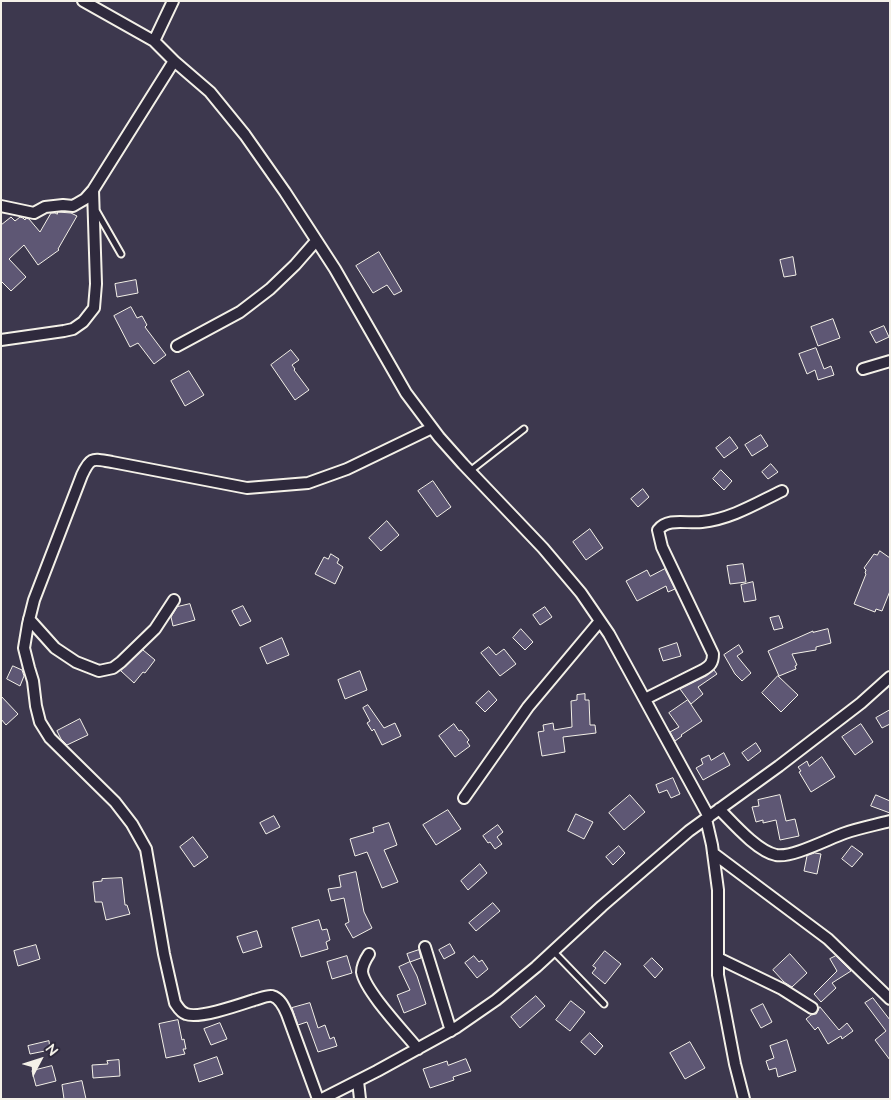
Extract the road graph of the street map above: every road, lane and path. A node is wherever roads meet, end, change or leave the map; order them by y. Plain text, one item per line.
1 (83, 1) edge
2 (173, 1) edge
3 (154, 41) junction
4 (174, 61) junction
5 (93, 190) junction
6 (1, 206) edge
7 (94, 207) junction
8 (316, 241) junction
9 (122, 254) dead end
10 (1, 340) edge
11 (177, 346) dead end
12 (890, 361) edge
13 (863, 369) dead end
14 (432, 428) junction
15 (524, 429) dead end
16 (470, 471) junction
17 (782, 491) dead end
18 (174, 600) dead end
19 (29, 619) junction
20 (600, 620) junction
21 (890, 677) edge
22 (645, 699) junction
23 (464, 798) dead end
24 (719, 809) junction
25 (707, 818) junction
26 (890, 821) edge
27 (713, 853) junction
28 (424, 947) dead end
29 (553, 951) junction
30 (369, 954) dead end
31 (718, 958) junction
32 (890, 999) edge
33 (604, 1004) dead end
34 (812, 1008) dead end
35 (451, 1031) junction
36 (418, 1049) junction
37 (358, 1081) junction
38 (320, 1099) edge
39 (360, 1099) edge
40 (744, 1099) edge

1 - 3 street
2 - 3 street
3 - 4 street
4 - 5 street
4 - 8 street
5 - 6 street
5 - 7 street
7 - 9 lane
7 - 10 street
8 - 11 street
8 - 14 street
12 - 13 street
14 - 16 street
14 - 19 street
15 - 16 lane
16 - 20 street
17 - 22 street
18 - 19 street
19 - 38 street
20 - 22 street
20 - 23 street
21 - 24 street
22 - 25 street
24 - 25 street
24 - 26 street
25 - 27 street
25 - 29 street
27 - 31 street
27 - 32 street
28 - 35 street
29 - 33 lane
29 - 35 street
30 - 36 street
31 - 34 street
31 - 40 street
35 - 36 street
36 - 37 street
37 - 38 street
37 - 39 street

